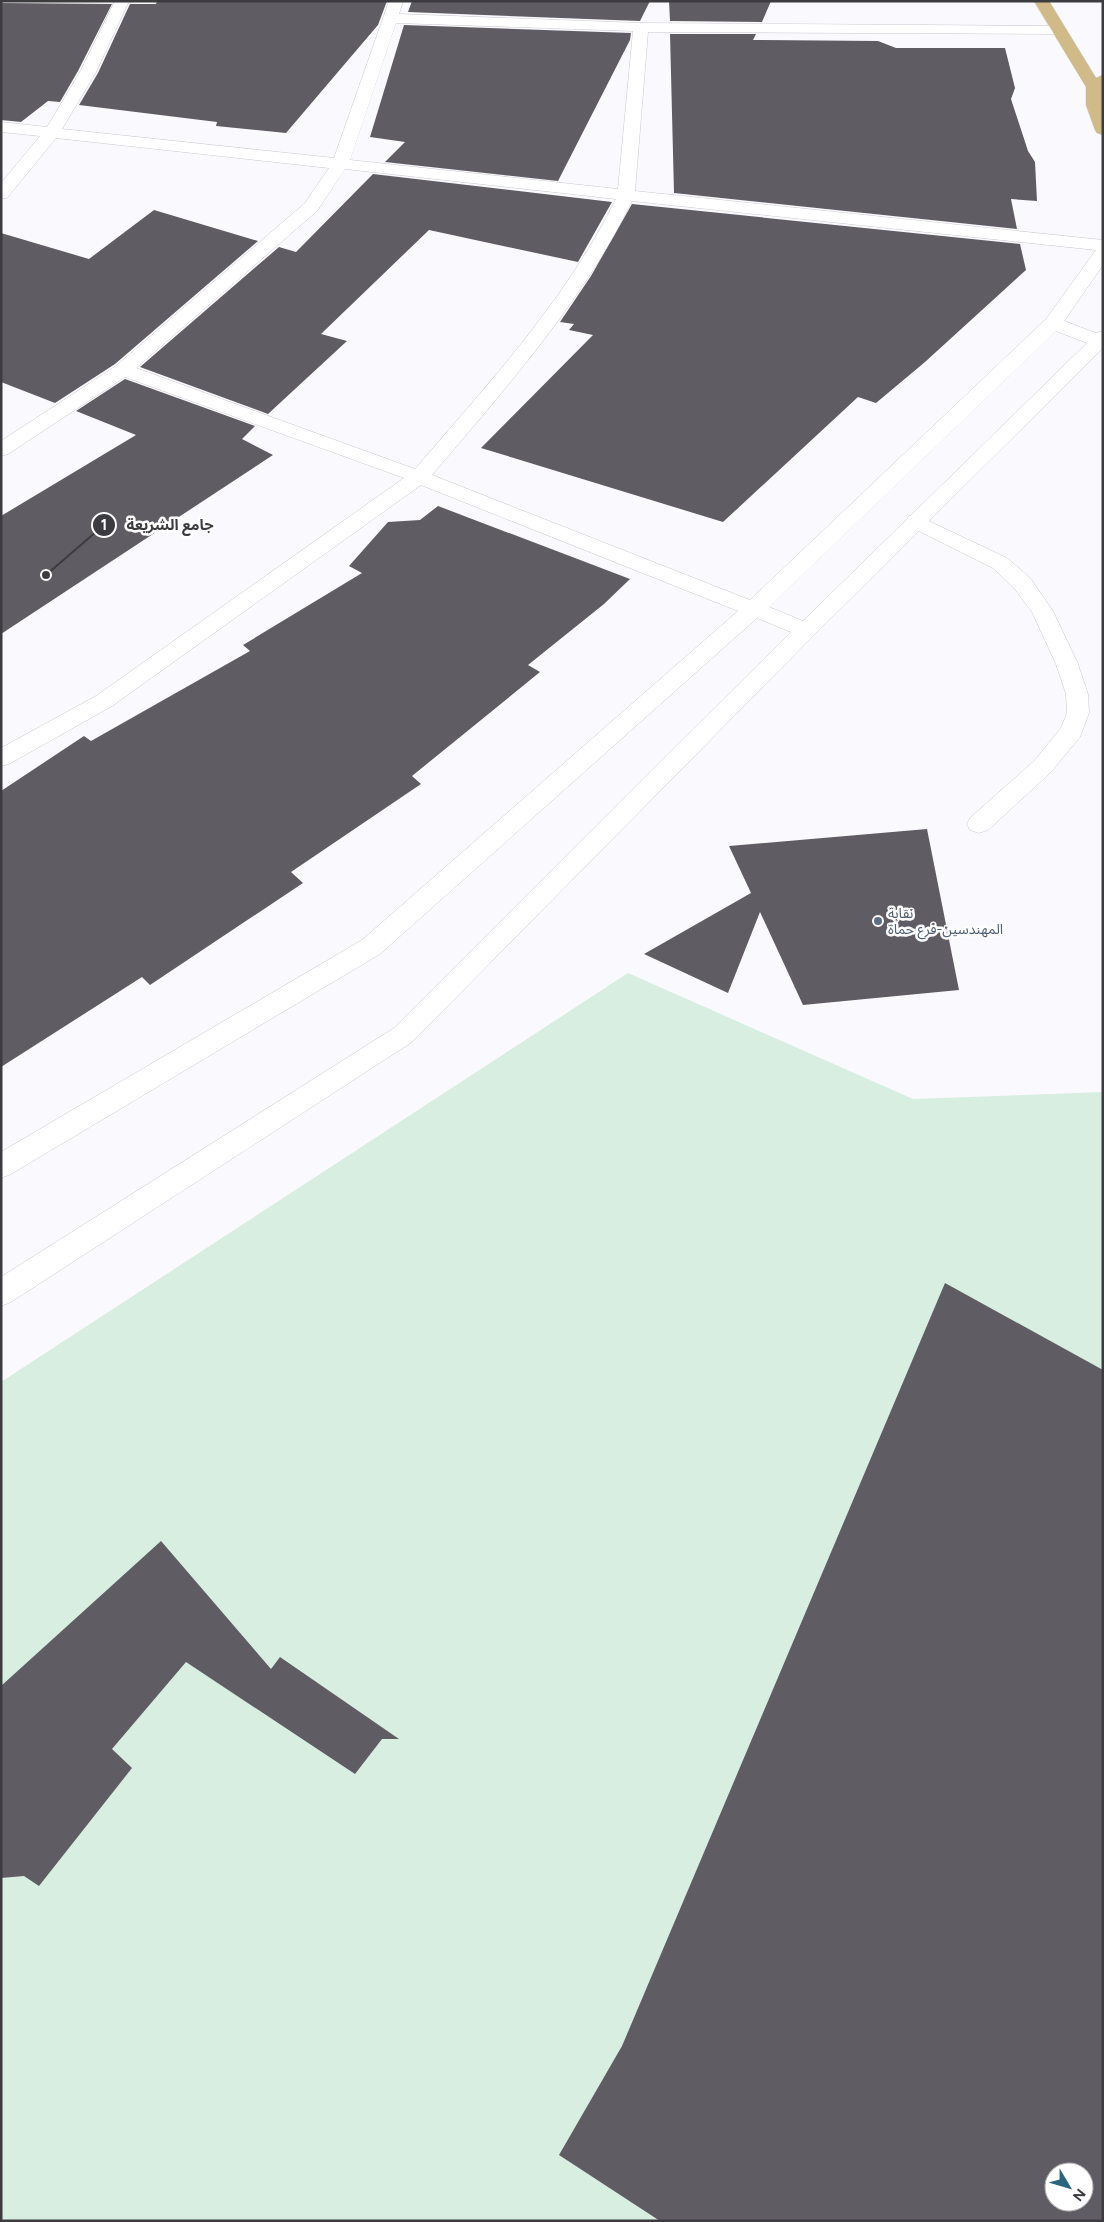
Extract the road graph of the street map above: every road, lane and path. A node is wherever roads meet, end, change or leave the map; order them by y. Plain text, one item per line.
1 (122, 1) edge
2 (396, 1) edge
3 (1041, 1) edge
4 (390, 18) junction
5 (641, 27) junction
6 (1058, 29) junction
7 (1098, 84) edge
8 (1, 127) edge
9 (1103, 130) edge
10 (51, 133) junction
11 (341, 163) junction
12 (1, 194) edge
13 (626, 195) junction
14 (1103, 245) edge
15 (1103, 252) edge
16 (1053, 323) junction
17 (1101, 339) edge
18 (123, 370) junction
19 (1, 450) edge
20 (419, 477) junction
21 (916, 521) junction
22 (754, 609) junction
23 (806, 630) junction
24 (1, 758) edge
25 (979, 824) dead end
26 (1, 1166) edge
27 (1, 1293) edge

1 - 10 street
2 - 4 street
3 - 6 main road
4 - 5 street
4 - 11 street
5 - 6 street
5 - 13 street
6 - 7 main road
7 - 9 main road
8 - 10 street
10 - 11 street
10 - 12 street
11 - 13 street
11 - 18 street
13 - 14 street
13 - 20 street
15 - 16 street
16 - 17 street
16 - 22 street
17 - 21 street
18 - 19 street
18 - 20 street
20 - 22 street
20 - 24 street
21 - 23 street
21 - 25 street
22 - 23 street
22 - 26 street
23 - 27 street

